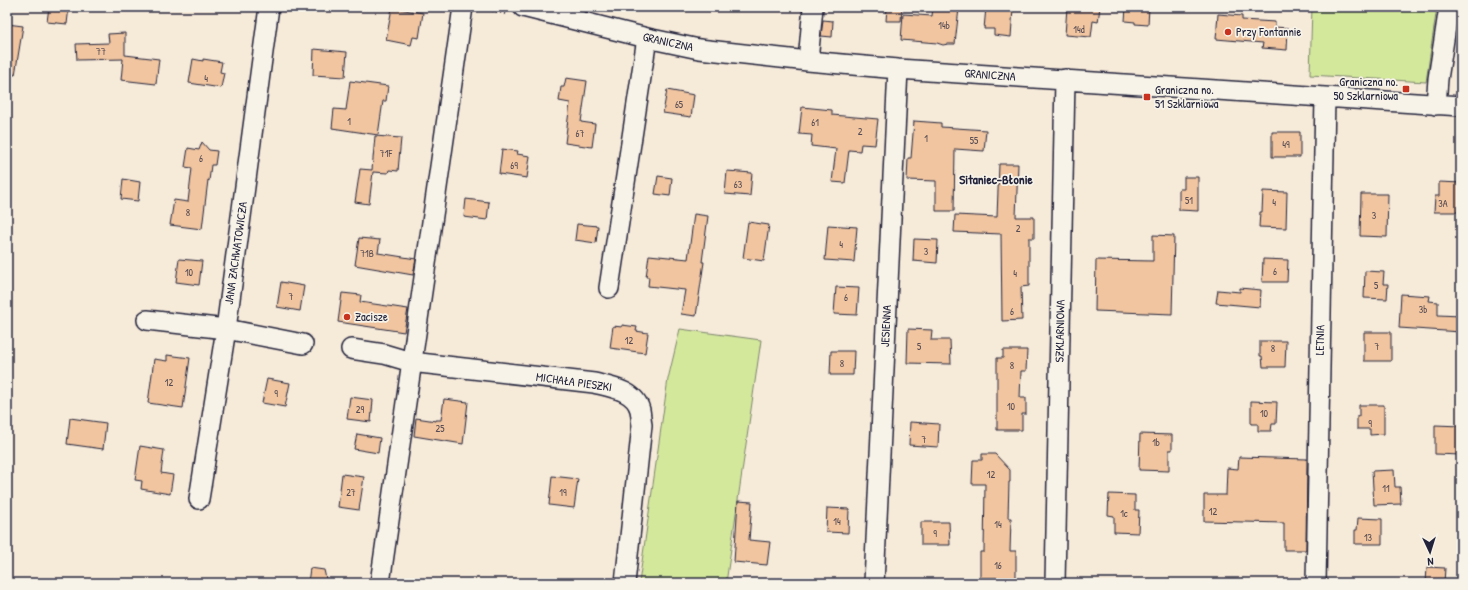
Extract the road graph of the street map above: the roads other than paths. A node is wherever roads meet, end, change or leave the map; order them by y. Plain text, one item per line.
1 (269, 7) edge
2 (463, 7) edge
3 (523, 7) edge
4 (813, 7) edge
5 (1449, 7) edge
6 (647, 38) junction
7 (808, 61) junction
8 (898, 69) junction
9 (1065, 79) junction
10 (1325, 97) junction
11 (1436, 104) junction
12 (1461, 106) edge
13 (609, 288) dead end
14 (148, 320) dead end
15 (226, 329) junction
16 (303, 344) dead end
17 (351, 349) dead end
18 (412, 362) junction
19 (199, 499) dead end
20 (380, 583) edge
21 (625, 583) edge
22 (874, 583) edge
23 (1055, 583) edge
24 (1316, 583) edge

1 - 15 street, JANA ZACHWATOWICZA
2 - 18 street
3 - 6 street, GRANICZNA
4 - 7 street
5 - 11 street
6 - 7 street, GRANICZNA
6 - 13 street
7 - 8 street, GRANICZNA
8 - 9 street, GRANICZNA
8 - 22 street, JESIENNA
9 - 10 street, GRANICZNA
9 - 23 street, SZKLARNIOWA
10 - 11 street, GRANICZNA
10 - 24 street, LETNIA
11 - 12 street, GRANICZNA
14 - 15 street
15 - 16 street
15 - 19 street, JANA ZACHWATOWICZA
17 - 18 street, MICHAŁA PIESZKI
18 - 20 street
18 - 21 street, MICHAŁA PIESZKI

